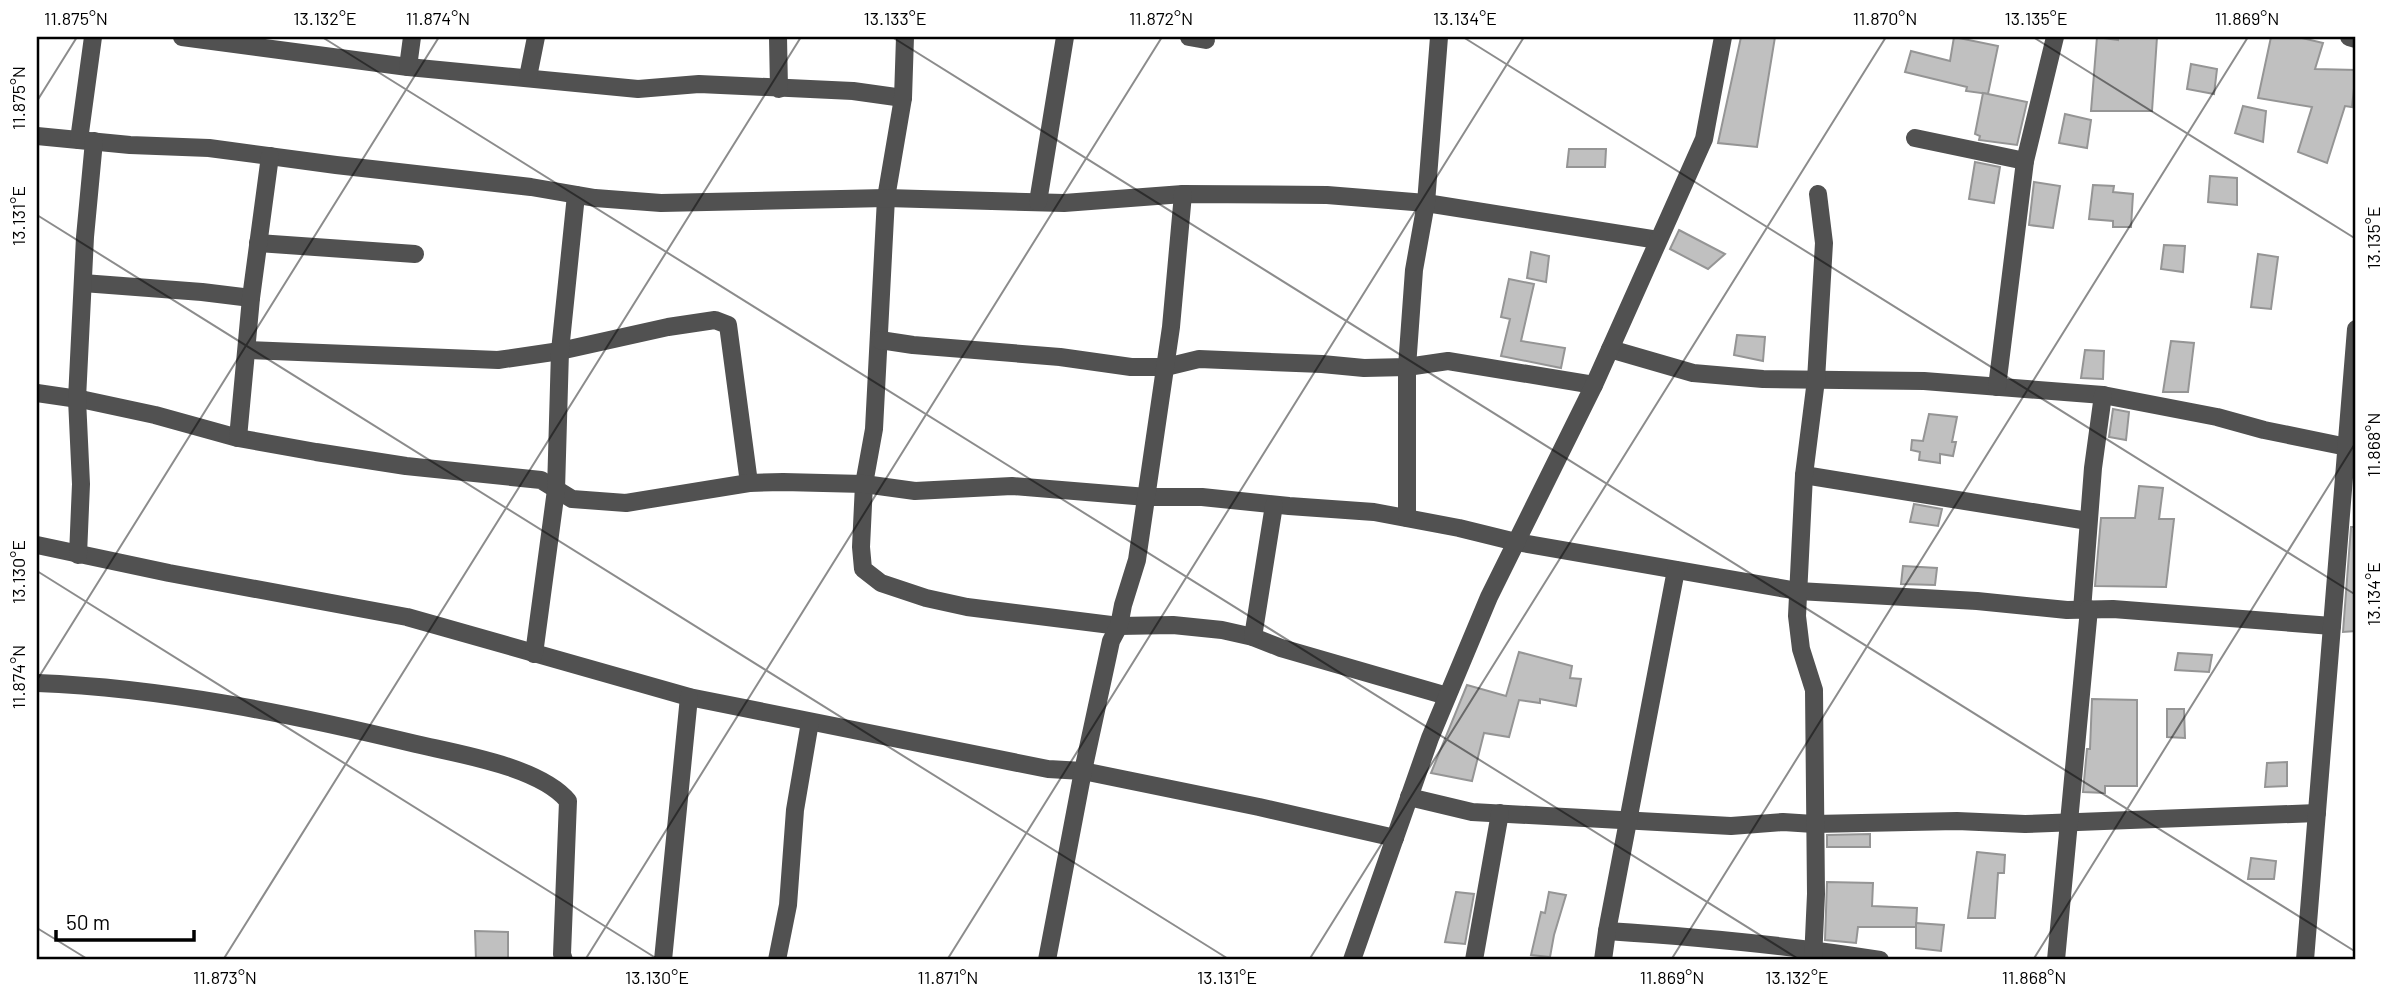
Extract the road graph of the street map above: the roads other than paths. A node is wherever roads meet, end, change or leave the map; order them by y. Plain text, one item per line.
1 (93, 37) edge
2 (181, 37) edge
3 (412, 37) edge
4 (536, 37) edge
5 (778, 37) edge
6 (905, 37) edge
7 (1065, 37) edge
8 (1438, 37) edge
9 (1723, 37) edge
10 (2055, 37) edge
11 (2349, 37) edge
12 (2356, 38) edge
13 (408, 66) junction
14 (528, 77) junction
15 (779, 89) junction
16 (903, 98) junction
17 (37, 136) edge
18 (1915, 138) dead end
19 (86, 141) junction
20 (270, 156) junction
21 (2025, 161) junction
22 (1183, 194) junction
23 (1818, 194) dead end
24 (576, 195) junction
25 (886, 198) junction
26 (1038, 202) junction
27 (1426, 203) junction
28 (1658, 240) junction
29 (258, 243) junction
30 (415, 254) dead end
31 (83, 282) junction
32 (251, 298) junction
33 (2356, 329) edge
34 (880, 340) junction
35 (1610, 349) junction
36 (247, 350) junction
37 (560, 351) junction
38 (1166, 367) junction
39 (1407, 367) junction
40 (1816, 380) junction
41 (1594, 385) junction
42 (1997, 387) junction
43 (37, 393) edge
44 (2103, 395) junction
45 (77, 399) junction
46 (237, 438) junction
47 (2347, 447) junction
48 (1804, 475) junction
49 (749, 482) junction
50 (864, 484) junction
51 (556, 490) junction
52 (1147, 497) junction
53 (1274, 505) junction
54 (2349, 507) edge
55 (1407, 518) junction
56 (2088, 521) junction
57 (1516, 542) junction
58 (37, 545) edge
59 (78, 555) junction
60 (1676, 570) junction
61 (1798, 590) junction
62 (2085, 609) junction
63 (1119, 626) junction
64 (2332, 626) junction
65 (1253, 637) junction
66 (534, 654) junction
67 (37, 683) edge
68 (1447, 696) junction
69 (689, 697) junction
70 (810, 722) junction
71 (1083, 771) junction
72 (1409, 797) junction
73 (1500, 813) junction
74 (2317, 814) junction
75 (1629, 820) junction
76 (2067, 823) junction
77 (1814, 824) junction
78 (1395, 838) junction
79 (1607, 931) junction
80 (1813, 956) edge
81 (564, 960) edge
82 (663, 960) edge
83 (777, 960) edge
84 (1046, 960) edge
85 (1352, 960) edge
86 (1474, 960) edge
87 (1604, 960) edge
88 (1880, 960) edge
89 (2056, 960) edge
90 (2305, 960) edge

1 - 19 street
2 - 13 street
3 - 13 street
4 - 14 street
5 - 15 street
6 - 16 street
7 - 26 street
8 - 27 street
9 - 28 street
10 - 21 street
11 - 12 street
13 - 14 street
14 - 15 street
15 - 16 street
16 - 25 street
17 - 19 street
18 - 21 street
19 - 20 street
19 - 31 street
20 - 24 street
20 - 29 street
21 - 42 street
22 - 26 street
22 - 27 street
22 - 38 street
23 - 40 street
24 - 25 street
24 - 37 street
25 - 26 street
25 - 34 street
27 - 28 street
27 - 39 street
28 - 35 street
29 - 30 street
29 - 32 street
31 - 32 street
31 - 45 street
32 - 36 street
33 - 47 street
34 - 38 street
34 - 50 street
35 - 40 street
35 - 41 street
36 - 37 street
36 - 46 street
37 - 49 street
37 - 51 street
38 - 39 street
38 - 52 street
39 - 41 street
39 - 55 street
40 - 42 street
40 - 48 street
41 - 57 street
42 - 44 street
43 - 45 street
44 - 47 street
44 - 56 street
45 - 46 street
45 - 59 street
46 - 51 street
47 - 54 street
48 - 56 street
48 - 61 street
49 - 50 street
49 - 51 street
50 - 52 street
50 - 63 street
51 - 66 street
52 - 53 street
52 - 63 street
53 - 55 street
53 - 65 street
54 - 64 street
55 - 57 street
56 - 62 street
57 - 60 street
57 - 68 street
58 - 59 street
59 - 66 street
60 - 61 street
60 - 75 street
61 - 62 street
61 - 77 street
62 - 64 street
62 - 76 street
63 - 65 street
63 - 71 street
64 - 74 street
65 - 68 street
66 - 69 street
67 - 81 street
68 - 72 street
69 - 70 street
69 - 82 street
70 - 71 street
70 - 83 street
71 - 78 street
71 - 84 street
72 - 73 street
72 - 78 street
73 - 75 street
73 - 86 street
74 - 76 street
74 - 90 street
75 - 77 street
75 - 79 street
76 - 77 street
76 - 89 street
77 - 80 street
78 - 85 street
79 - 80 street
79 - 87 street
80 - 88 street

